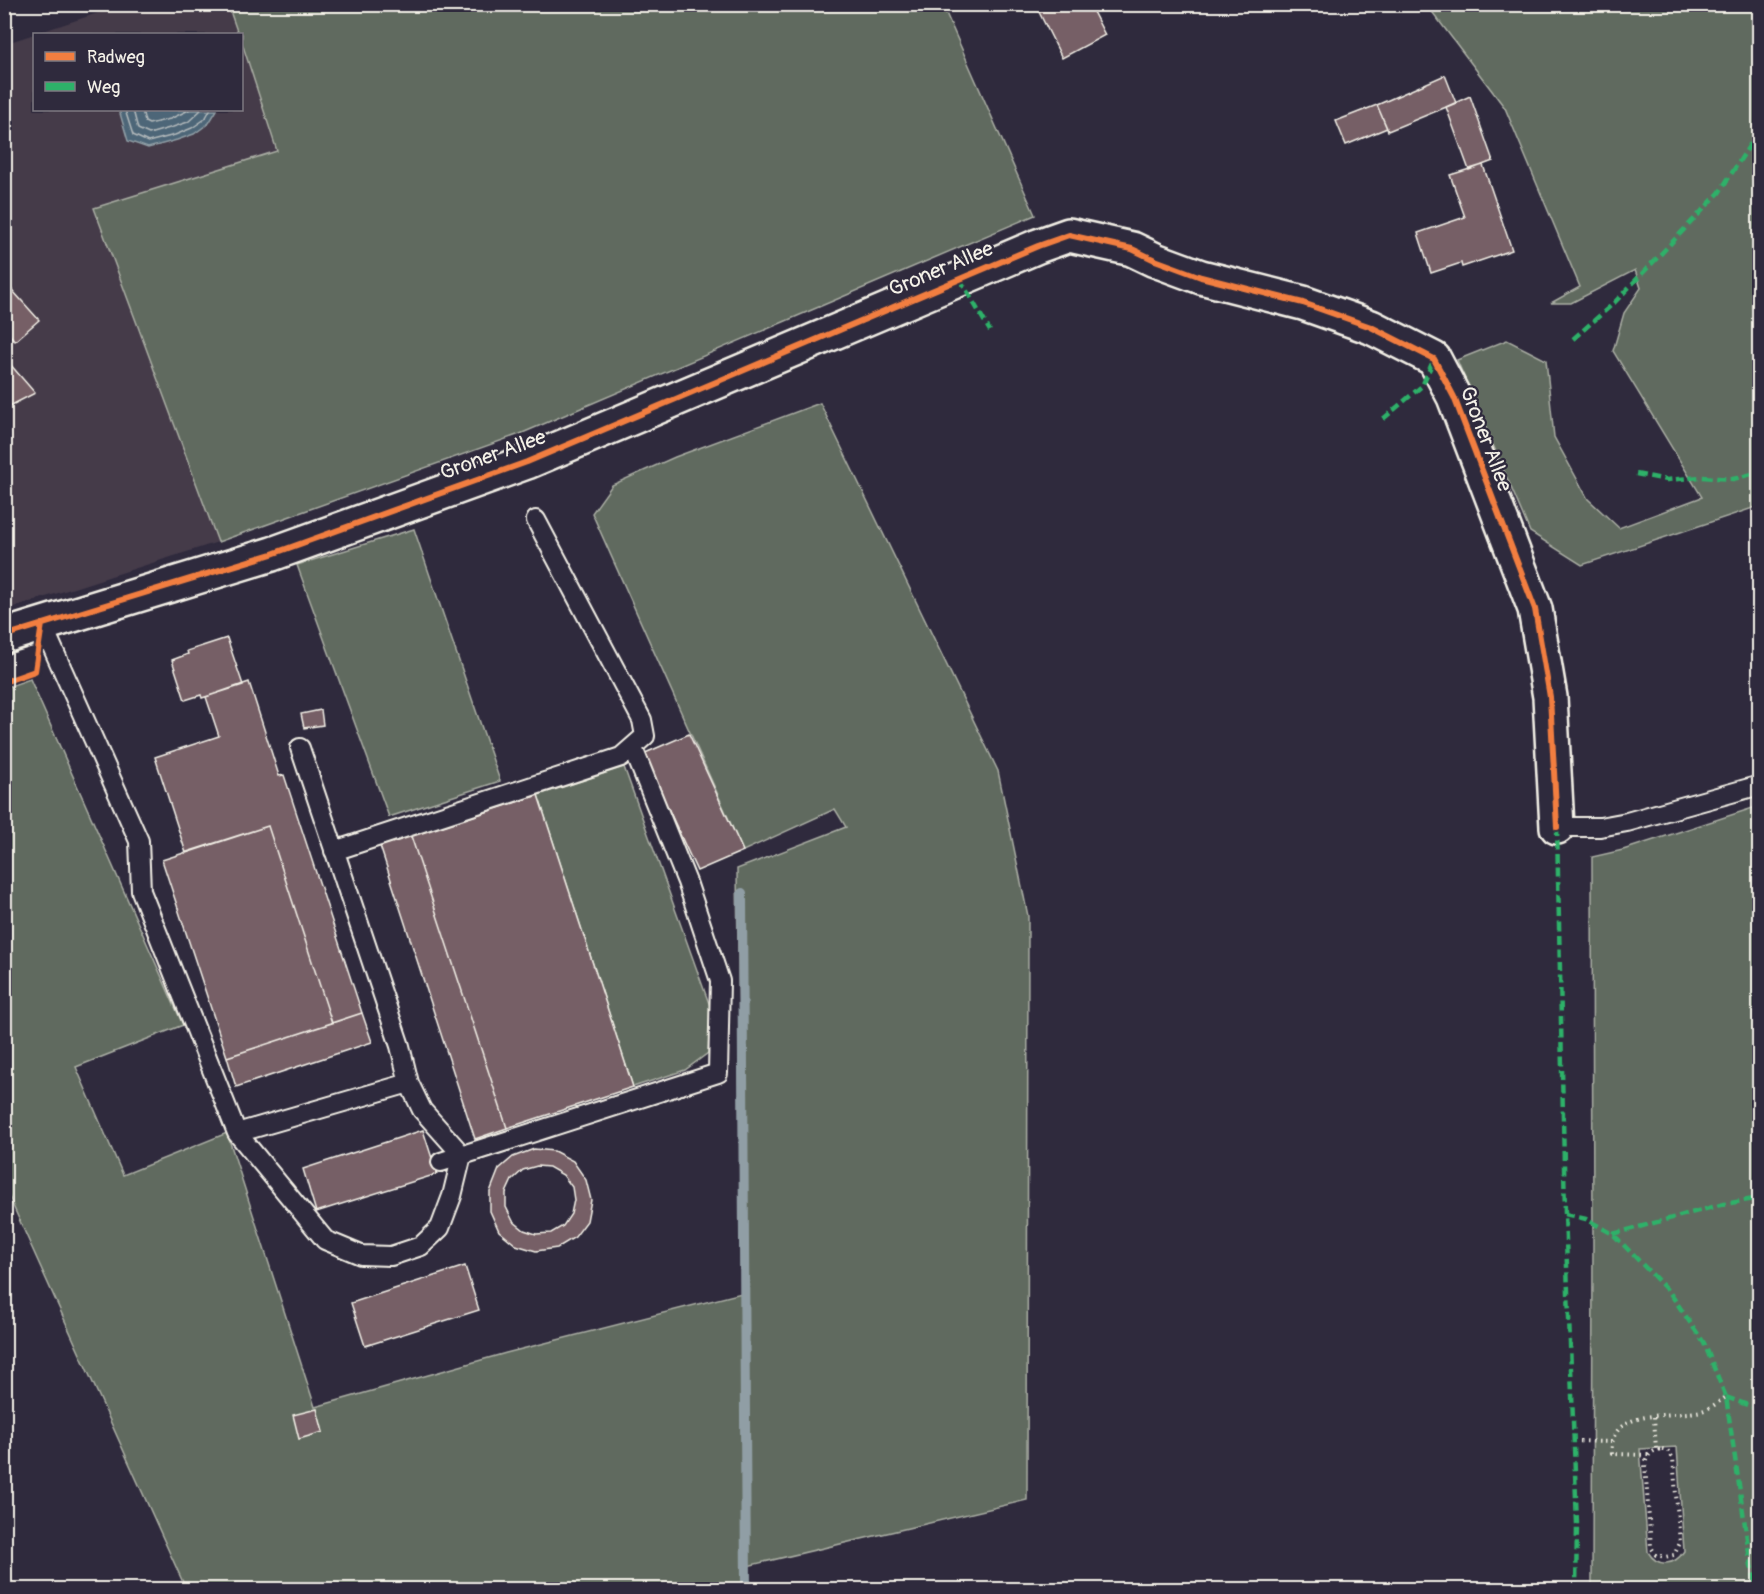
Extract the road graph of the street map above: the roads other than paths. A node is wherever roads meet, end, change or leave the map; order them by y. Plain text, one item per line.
1 (536, 520) dead end
2 (42, 624) junction
3 (4, 636) edge
4 (300, 748) dead end
5 (633, 748) junction
6 (1760, 785) edge
7 (1557, 827) joint
8 (334, 851) junction
9 (408, 1083) junction
10 (237, 1133) junction
11 (462, 1155) junction
12 (441, 1162) dead end

1 - 5 lane
2 - 3 street, Groner Allee
2 - 7 street, Groner Allee
2 - 10 lane
4 - 8 lane
5 - 8 lane
5 - 11 lane
6 - 7 lane
8 - 9 lane
9 - 10 lane
9 - 11 lane
10 - 11 lane
11 - 12 lane

